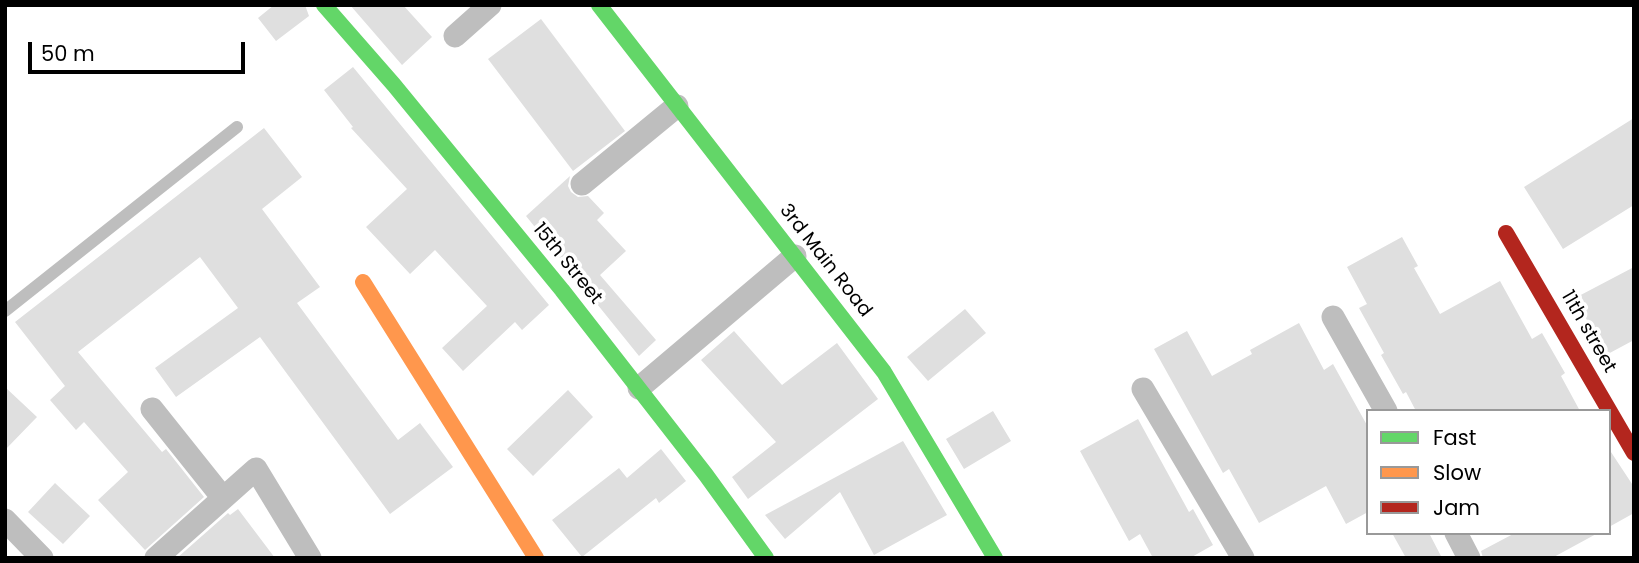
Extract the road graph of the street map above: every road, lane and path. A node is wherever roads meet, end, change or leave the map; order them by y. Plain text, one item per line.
1 (324, 5) edge
2 (490, 5) edge
3 (599, 5) edge
4 (455, 36) dead end
5 (677, 106) junction
6 (237, 127) dead end
7 (582, 184) dead end
8 (1506, 233) dead end
9 (794, 256) junction
10 (363, 282) dead end
11 (5, 311) edge
12 (1333, 317) dead end
13 (639, 388) junction
14 (1143, 389) dead end
15 (152, 409) dead end
16 (1385, 409) edge
17 (1608, 409) edge
18 (1611, 413) edge
19 (1634, 453) edge
20 (223, 498) junction
21 (5, 520) edge
22 (1456, 535) edge
23 (43, 558) edge
24 (156, 558) edge
25 (310, 558) edge
26 (536, 558) edge
27 (766, 558) edge
28 (995, 558) edge
29 (1243, 558) edge
30 (1469, 558) edge

1 - 13 street, 15th Street
2 - 4 street
3 - 5 street, 3rd Main Road
5 - 7 street
5 - 9 street, 3rd Main Road
6 - 11 lane
8 - 17 street, 11th street
9 - 13 street
9 - 28 street, 3rd Main Road
10 - 26 street
12 - 16 street
13 - 27 street, 15th Street
14 - 29 street
15 - 20 street
18 - 19 street, 11th street
20 - 24 street
20 - 25 street
21 - 23 street
22 - 30 street

